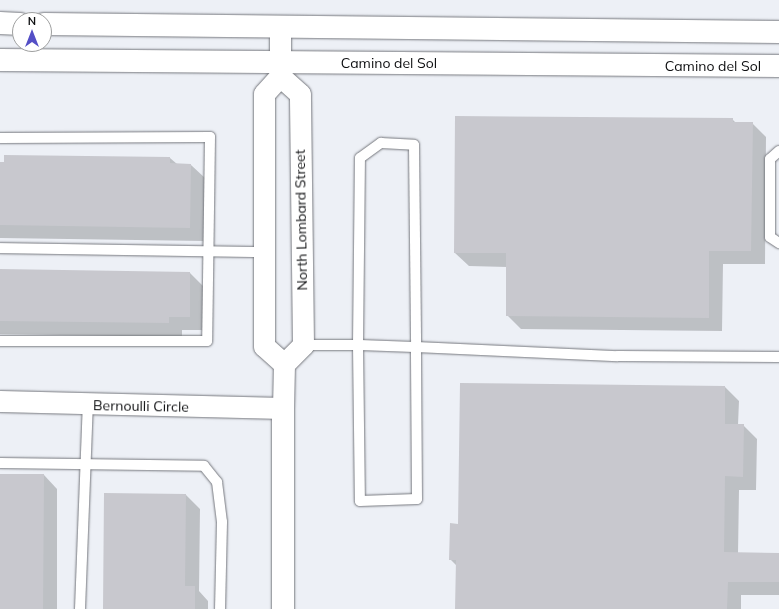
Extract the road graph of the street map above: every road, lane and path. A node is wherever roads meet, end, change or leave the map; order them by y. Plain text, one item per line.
1 (0, 23) edge
2 (12, 24) edge
3 (52, 24) edge
4 (280, 27) junction
5 (779, 32) edge
6 (0, 60) edge
7 (779, 66) edge
8 (280, 69) junction
9 (0, 138) edge
10 (779, 151) edge
11 (779, 243) edge
12 (0, 248) edge
13 (208, 252) junction
14 (264, 252) junction
15 (0, 342) edge
16 (303, 345) junction
17 (358, 346) junction
18 (416, 347) junction
19 (779, 357) edge
20 (284, 364) junction
21 (0, 401) edge
22 (88, 405) junction
23 (283, 408) junction
24 (0, 463) edge
25 (86, 465) junction
26 (80, 609) edge
27 (220, 609) edge
28 (283, 609) edge

1 - 2 street
3 - 4 street
4 - 5 street
4 - 8 street
6 - 8 street, Camino del Sol
7 - 8 street, Camino del Sol
8 - 14 street
8 - 16 street, North Lombard Street
9 - 13 lane
10 - 11 lane
12 - 13 lane
13 - 14 lane
13 - 15 lane
14 - 20 street
16 - 17 lane
16 - 20 street
17 - 18 lane
17 - 18 lane
17 - 18 lane
18 - 19 lane
20 - 23 street
21 - 22 street, Bernoulli Circle
22 - 23 street, Bernoulli Circle
22 - 25 lane
23 - 28 street
24 - 25 lane
25 - 26 lane
25 - 27 lane

